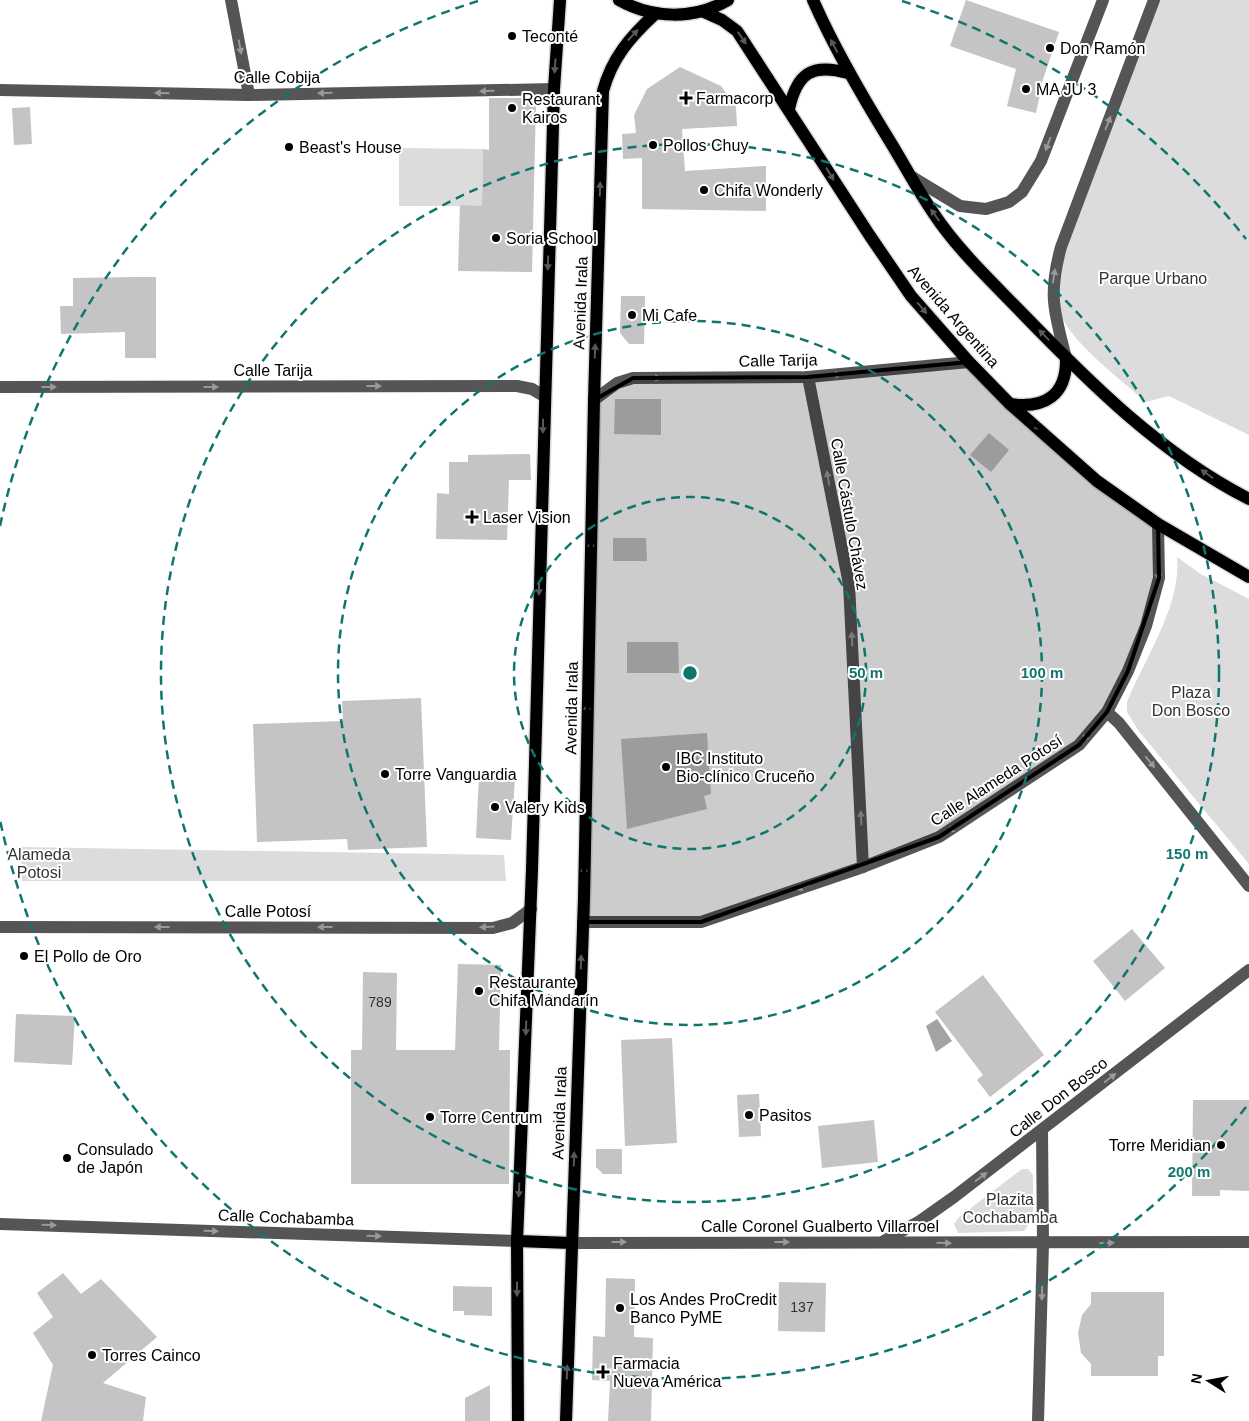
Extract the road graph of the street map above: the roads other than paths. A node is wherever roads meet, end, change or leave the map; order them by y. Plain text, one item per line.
1 (231, 0) edge
2 (560, 0) edge
3 (619, 0) edge
4 (728, 0) edge
5 (813, 0) edge
6 (1103, 0) edge
7 (1154, 0) edge
8 (702, 11) junction
9 (654, 14) junction
10 (848, 73) junction
11 (0, 90) edge
12 (554, 90) junction
13 (249, 94) junction
14 (789, 109) junction
15 (912, 177) junction
16 (1066, 358) junction
17 (970, 362) junction
18 (808, 377) junction
19 (0, 387) edge
20 (544, 396) junction
21 (594, 400) junction
22 (1010, 404) junction
23 (1249, 499) edge
24 (1158, 524) junction
25 (1249, 576) edge
26 (1107, 712) junction
27 (863, 867) junction
28 (1249, 886) edge
29 (531, 909) junction
30 (583, 922) junction
31 (0, 927) edge
32 (1249, 970) edge
33 (1042, 1131) junction
34 (0, 1224) edge
35 (516, 1240) junction
36 (882, 1242) junction
37 (1249, 1242) edge
38 (570, 1243) junction
39 (1043, 1244) junction
40 (518, 1421) edge
41 (566, 1421) edge
42 (1038, 1421) edge

1 -> 13 street
2 -> 12 main road, Avenida Irala
3 - 9 main road
4 - 8 main road
10 -> 5 main road
6 -> 15 street
16 -> 7 street
8 - 9 main road
8 -> 14 main road, Avenida Argentina
21 -> 9 main road, Avenida Irala
10 - 14 main road
10 - 15 main road
13 -> 11 street, Calle Cobija
12 -> 13 street, Calle Cobija
12 -> 20 main road, Avenida Irala
14 -> 17 main road, Avenida Argentina
16 -> 15 main road
16 - 22 main road
23 -> 16 main road
18 -> 17 street, Calle Tarija
17 - 22 main road, Avenida Argentina
21 -> 18 street, Calle Tarija
27 -> 18 street, Calle Cástulo Chávez
19 -> 20 street, Calle Tarija
20 -> 29 main road, Avenida Irala
30 -> 21 main road, Avenida Irala
22 -> 24 main road, Avenida Argentina
24 - 25 main road, Avenida Argentina
24 -> 26 street, Calle Alameda Potosí
26 -> 27 street, Calle Alameda Potosí
26 -> 28 street
27 -> 30 street, Calle Alameda Potosí
29 -> 31 street, Calle Potosí
29 -> 35 main road, Avenida Irala
38 -> 30 main road, Avenida Irala
33 -> 32 street, Calle Don Bosco
36 -> 33 street, Calle Don Bosco
33 - 39 street
34 -> 35 street, Calle Cochabamba
35 - 38 main road, Calle Cochabamba
35 -> 40 main road, Avenida Irala
38 -> 36 street, Calle Coronel Gualberto Villarroel
36 -> 39 street, Calle Coronel Gualberto Villarroel
39 -> 37 street, Calle Coronel Gualberto Villarroel
41 -> 38 main road, Avenida Irala
39 -> 42 street

